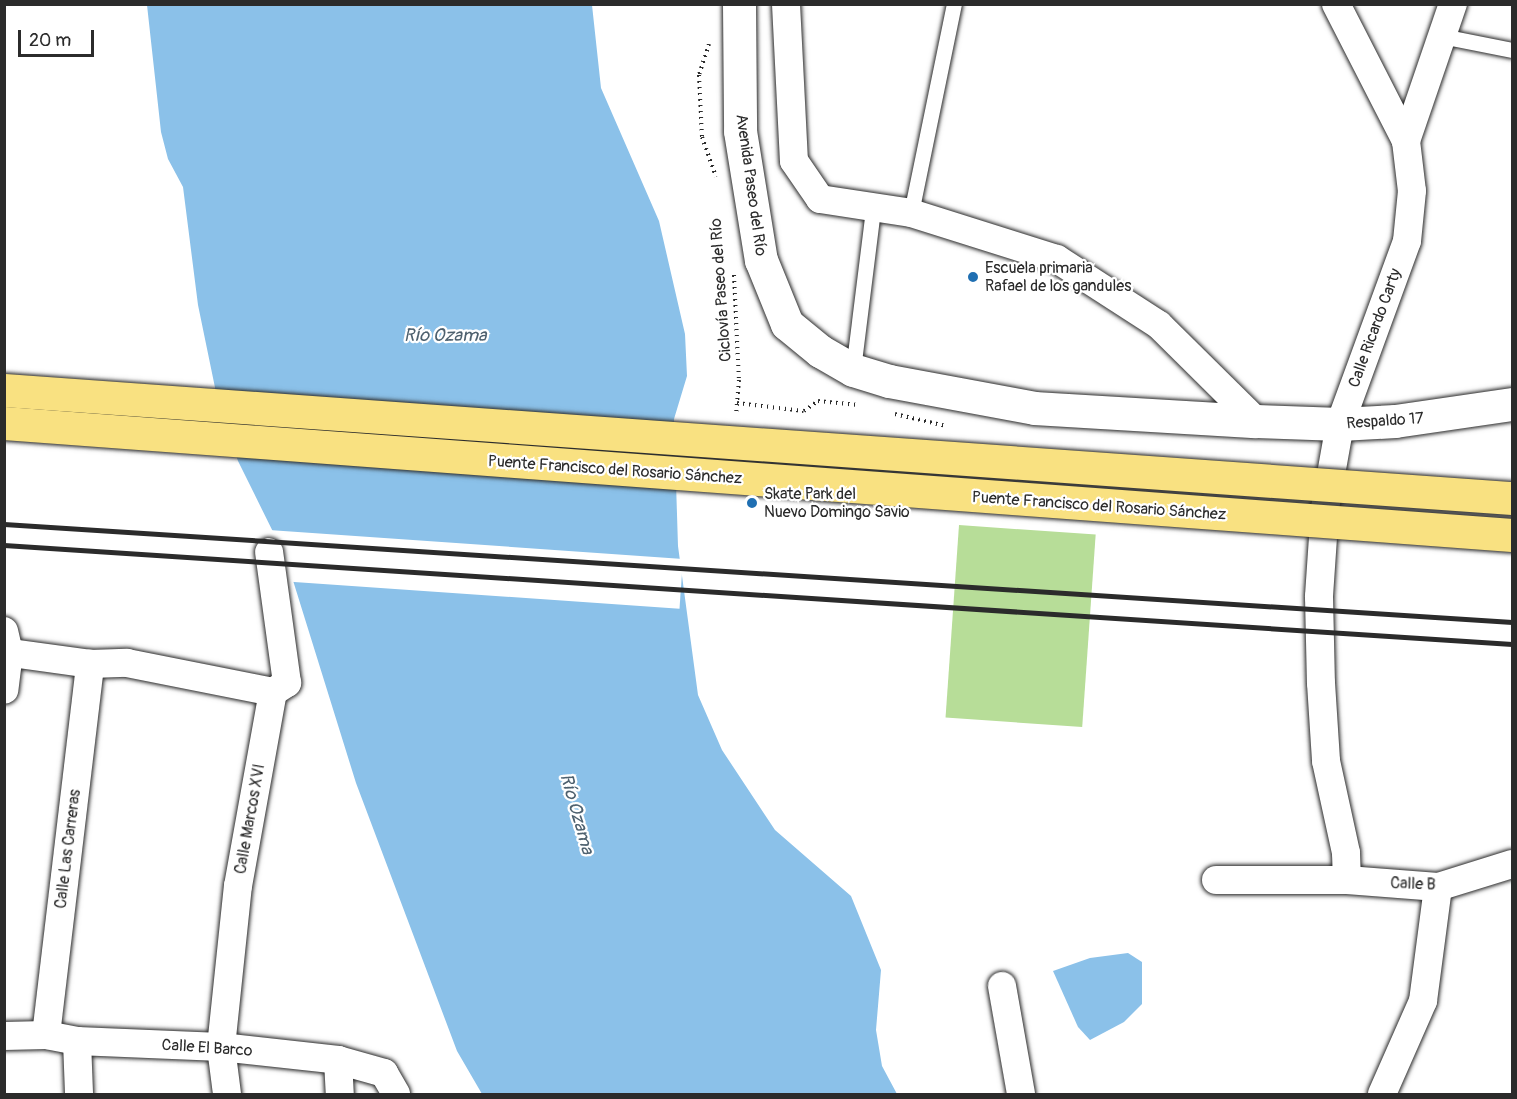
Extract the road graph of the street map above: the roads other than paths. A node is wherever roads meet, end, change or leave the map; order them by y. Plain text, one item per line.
1 (739, 4) edge
2 (786, 4) edge
3 (954, 4) edge
4 (1336, 4) edge
5 (1453, 4) edge
6 (1442, 36) junction
7 (1512, 50) edge
8 (1406, 141) junction
9 (873, 209) junction
10 (911, 213) junction
11 (787, 324) joint
12 (853, 370) junction
13 (4, 390) edge
14 (1512, 404) edge
15 (1256, 421) junction
16 (4, 423) edge
17 (1340, 424) junction
18 (1512, 498) edge
19 (1512, 535) edge
20 (269, 552) dead end
21 (6, 645) edge
22 (90, 664) junction
23 (4, 690) edge
24 (273, 692) junction
25 (1512, 864) edge
26 (1216, 880) dead end
27 (1347, 880) junction
28 (1437, 887) junction
29 (1002, 986) dead end
30 (46, 1035) junction
31 (4, 1036) edge
32 (77, 1041) junction
33 (221, 1047) junction
34 (338, 1060) junction
35 (79, 1095) edge
36 (227, 1095) edge
37 (340, 1095) edge
38 (396, 1095) edge
39 (1021, 1095) edge
40 (1382, 1095) edge

1 - 11 street, Avenida Paseo del Río
2 - 9 street
3 - 10 lane
4 - 8 street, Calle Ricardo Carty
5 - 6 street
6 - 7 lane
6 - 8 street
8 - 17 street, Calle Ricardo Carty
9 - 10 street
9 - 12 lane
10 - 15 street
11 - 12 street, Respaldo 17
12 - 15 street, Respaldo 17
13 - 18 main road, bridge
14 - 17 street, Respaldo 17
15 - 17 street, Respaldo 17
16 - 19 main road, Puente Francisco del Rosario Sánchez, bridge
17 - 27 street, Calle Ricardo Carty
20 - 24 street, Calle Marcos XVI
21 - 22 street
21 - 23 street
22 - 24 street
22 - 30 street, Calle Las Carreras
24 - 33 street, Calle Marcos XVI
25 - 28 street, Calle B
26 - 27 street, Calle B
27 - 28 street, Calle B
28 - 40 street
29 - 39 street
30 - 31 street, Calle El Barco
30 - 32 street, Calle El Barco
32 - 33 street, Calle El Barco
32 - 35 street
33 - 34 street, Calle El Barco
33 - 36 street, Calle Marcos XVI
34 - 37 street
34 - 38 street, Calle El Barco

